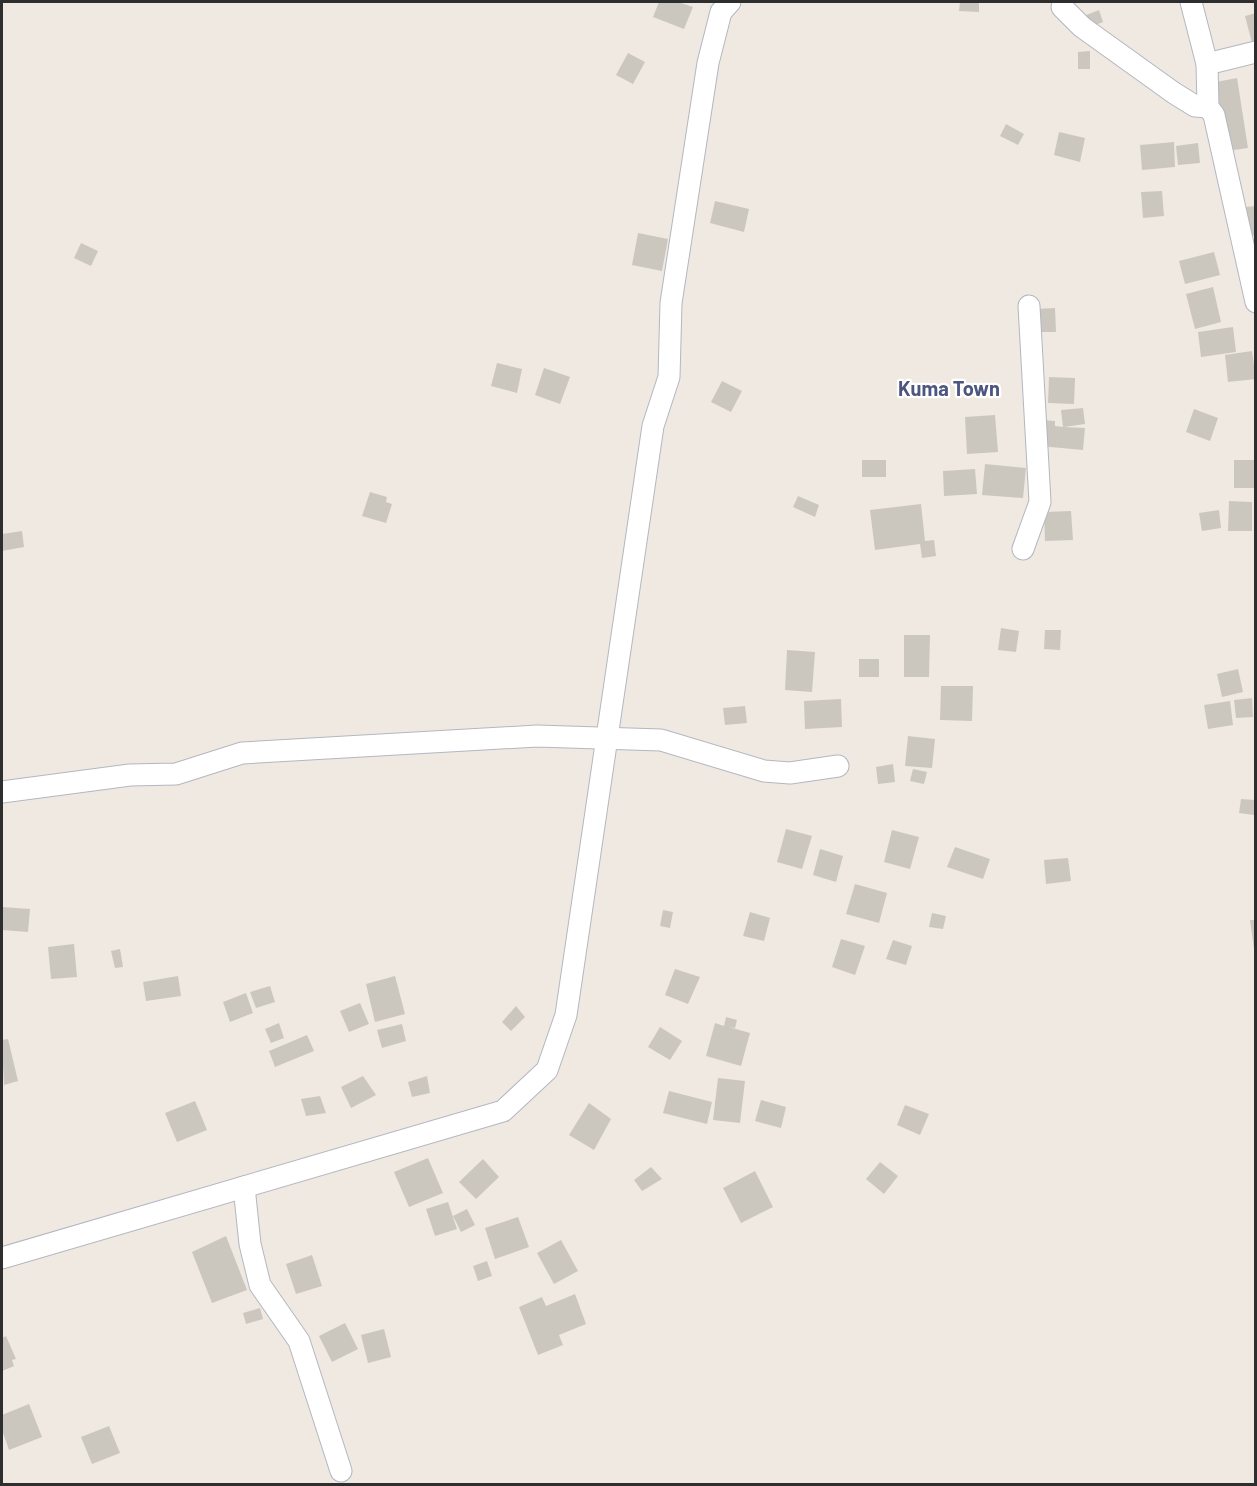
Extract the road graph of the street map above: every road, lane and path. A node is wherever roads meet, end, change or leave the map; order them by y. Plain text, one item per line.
1 (1191, 2) edge
2 (723, 5) edge
3 (1062, 7) dead end
4 (1256, 52) edge
5 (1207, 64) junction
6 (1208, 107) junction
7 (1256, 302) edge
8 (1029, 306) dead end
9 (1023, 549) dead end
10 (608, 739) junction
11 (838, 766) dead end
12 (2, 792) edge
13 (244, 1187) junction
14 (2, 1258) edge
15 (341, 1471) dead end

1 - 5 street
2 - 10 street
3 - 6 street
4 - 5 street
5 - 6 street
6 - 7 street
8 - 9 street
10 - 11 street
10 - 12 street
10 - 13 street
13 - 14 street
13 - 15 street

